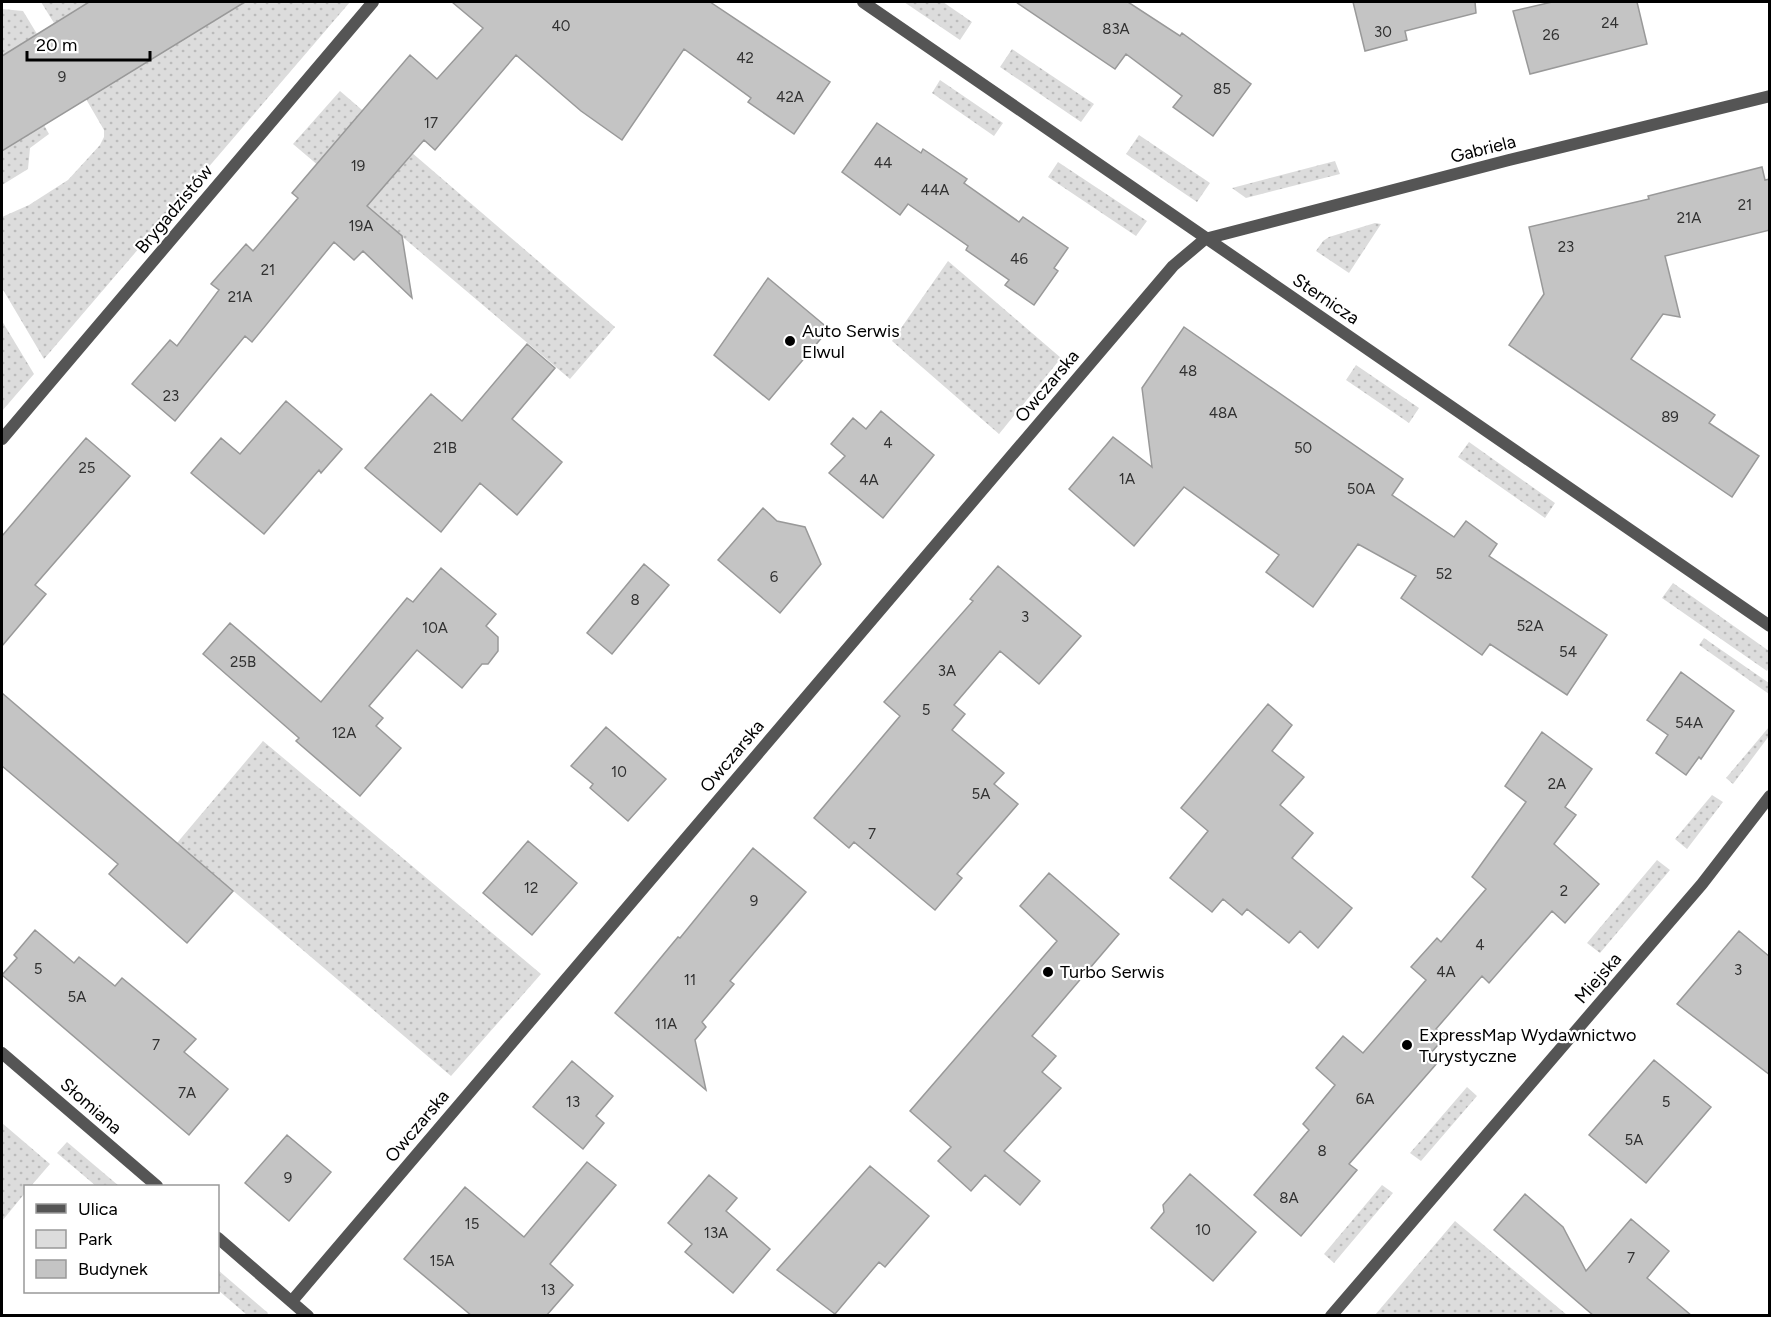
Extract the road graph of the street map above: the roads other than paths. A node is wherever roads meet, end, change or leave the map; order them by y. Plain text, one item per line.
1 (373, 2) edge
2 (863, 2) edge
3 (1770, 96) edge
4 (1205, 239) junction
5 (2, 439) edge
6 (1770, 626) edge
7 (1770, 796) edge
8 (2, 1053) edge
9 (156, 1185) edge
10 (219, 1239) edge
11 (292, 1302) junction
12 (308, 1316) edge
13 (1331, 1316) edge

1 - 5 street, Brygadzistów
2 - 4 street, Sternicza
3 - 4 street, Gabriela
4 - 6 street, Sternicza
4 - 11 street, Owczarska
7 - 13 street, Miejska
8 - 9 street, Słomiana
10 - 11 street
11 - 12 street

